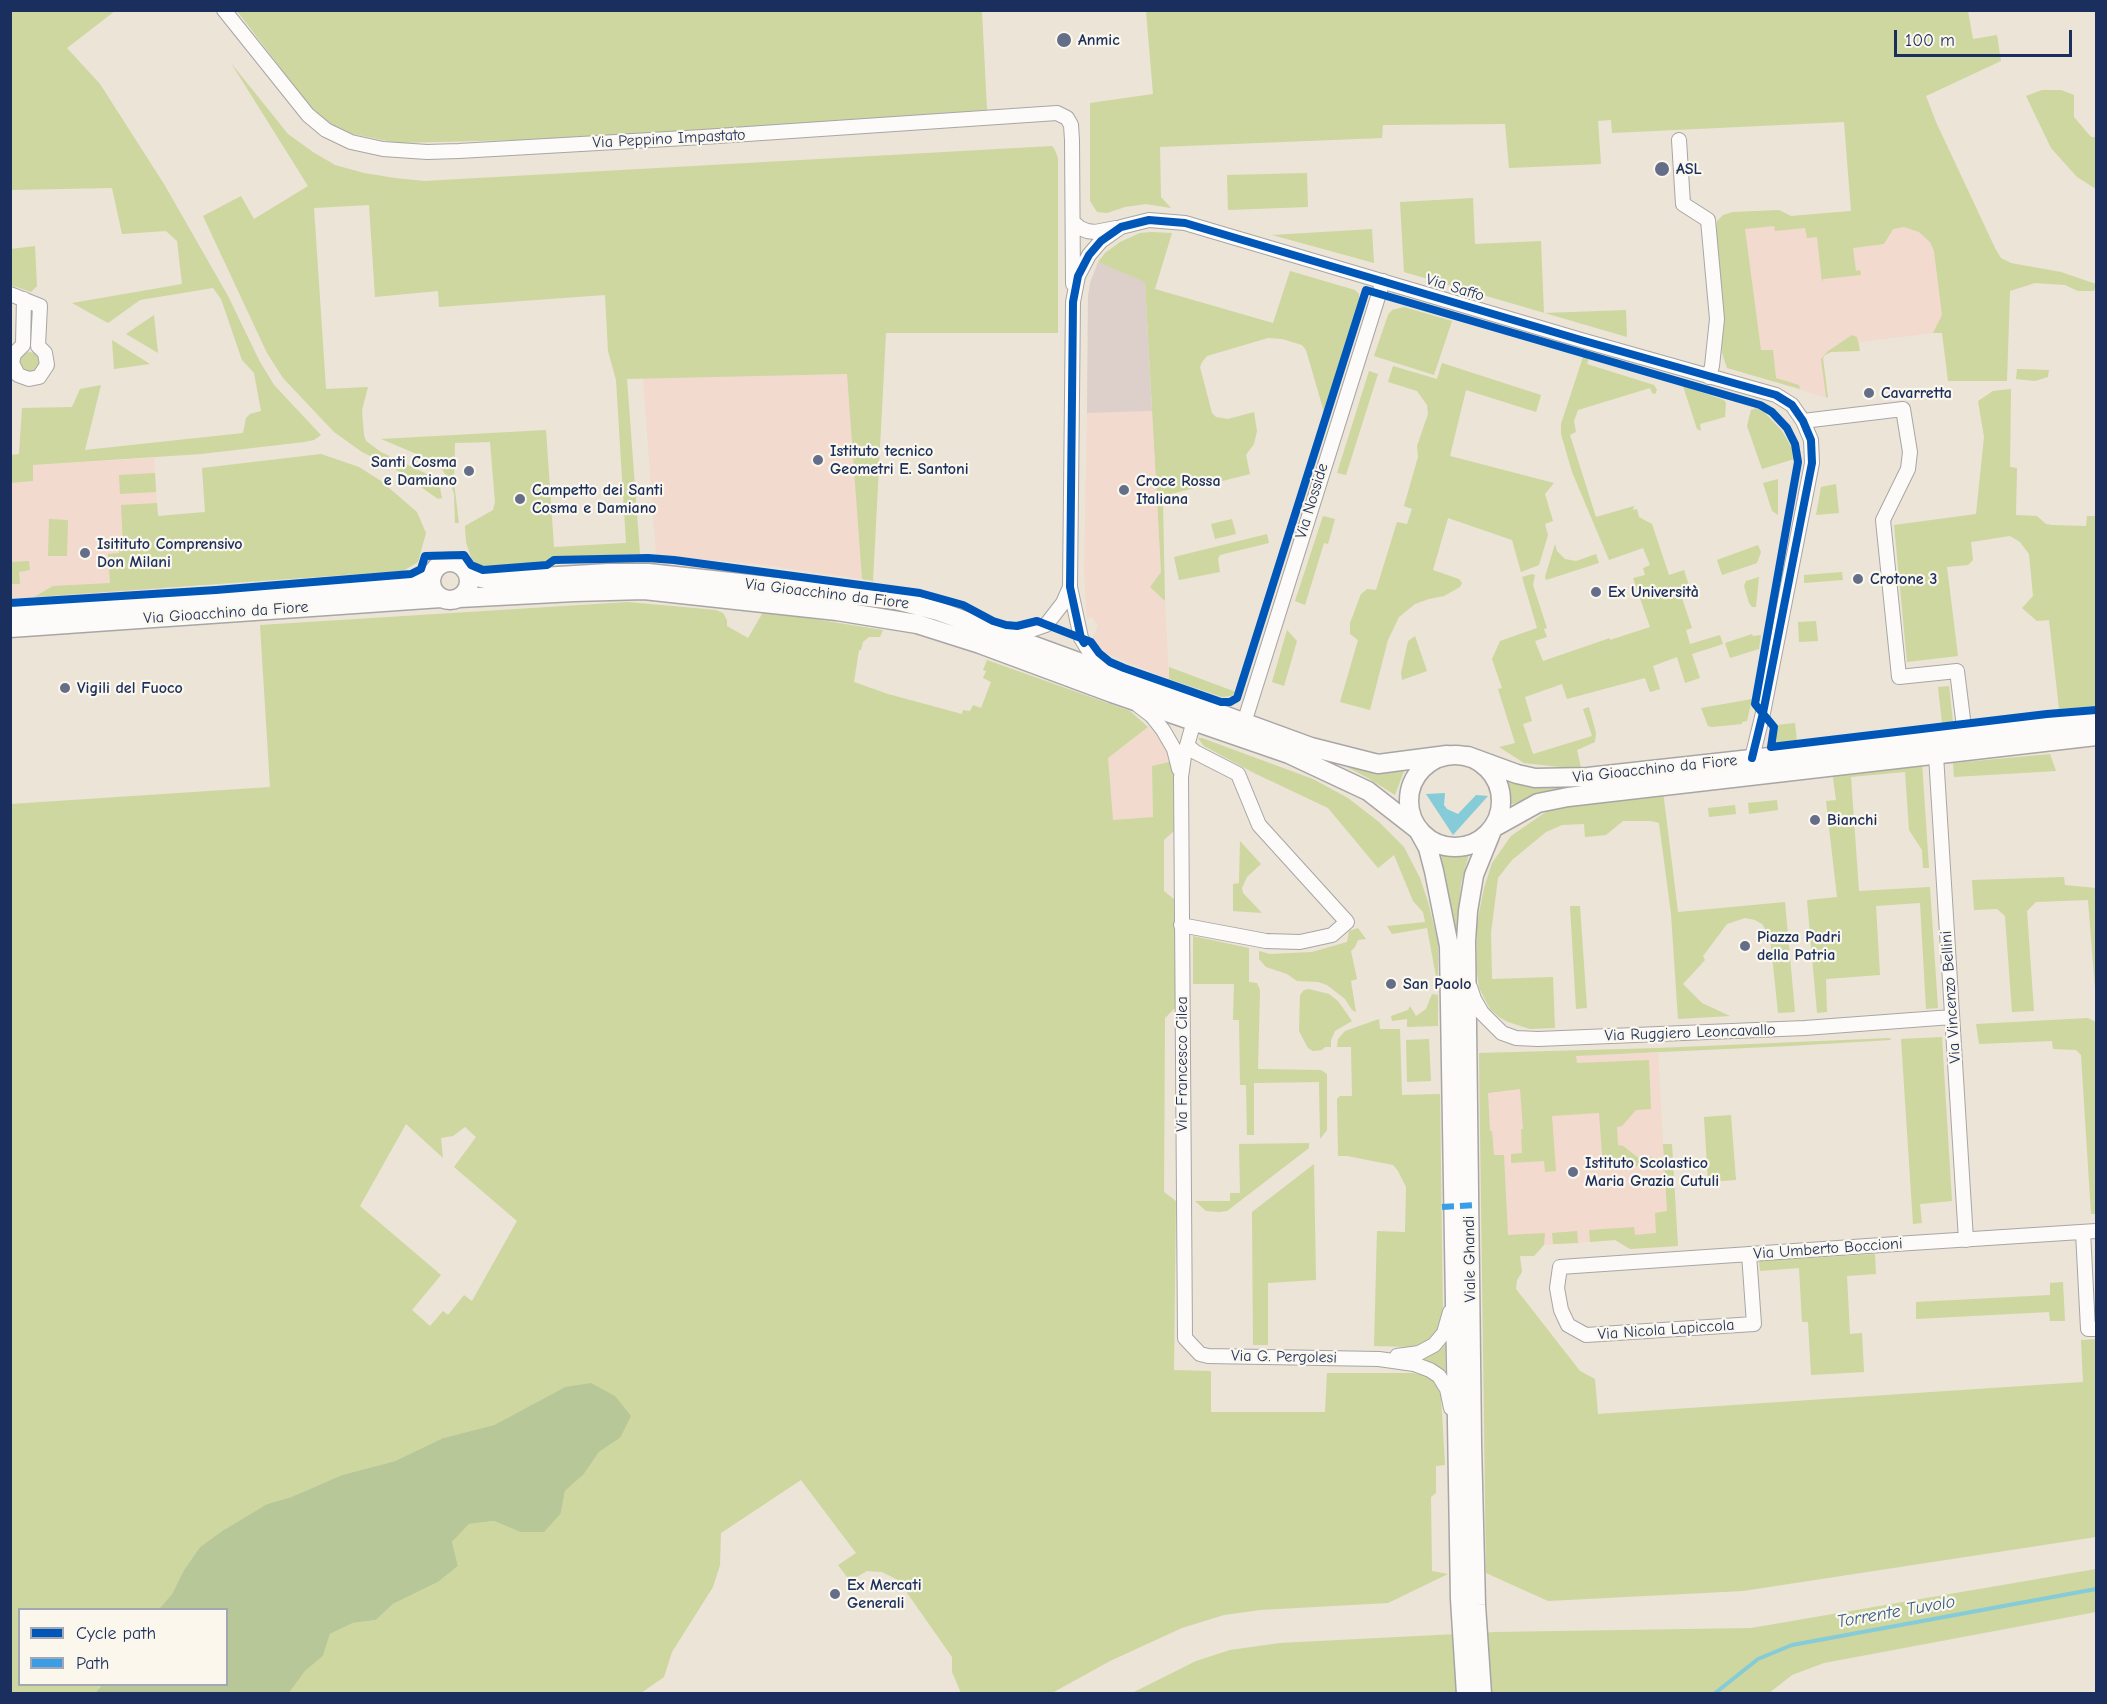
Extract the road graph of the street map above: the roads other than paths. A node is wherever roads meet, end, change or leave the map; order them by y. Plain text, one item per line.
1 (224, 10) edge
2 (1679, 140) dead end
3 (1073, 222) junction
4 (1121, 227) junction
5 (1383, 281) junction
6 (17, 296) edge
7 (1073, 302) junction
8 (1709, 377) junction
9 (1803, 421) junction
10 (432, 576) junction
11 (469, 576) junction
12 (1070, 587) junction
13 (441, 598) junction
14 (459, 598) junction
15 (10, 613) edge
16 (10, 628) edge
17 (988, 629) junction
18 (1135, 682) junction
19 (1130, 700) junction
20 (1194, 721) junction
21 (2097, 721) edge
22 (1244, 723) junction
23 (1965, 735) junction
24 (2097, 736) edge
25 (1187, 745) junction
26 (1447, 755) junction
27 (1936, 755) junction
28 (1468, 756) junction
29 (1752, 758) junction
30 (1181, 777) junction
31 (1493, 828) junction
32 (1418, 830) junction
33 (1180, 925) junction
34 (1466, 970) junction
35 (1952, 1017) junction
36 (2090, 1231) edge
37 (1966, 1239) junction
38 (1749, 1254) junction
39 (1560, 1268) joint
40 (1454, 1272) junction
41 (2092, 1329) edge
42 (1192, 1348) joint
43 (1379, 1359) junction
44 (1465, 1444) junction
45 (1466, 1694) edge
46 (1482, 1694) edge

1 - 3 street, Via Peppino Impastato
2 - 8 street
3 - 4 street
3 - 7 street, Via Peppino Impastato
4 - 5 street, Via Saffo
4 - 7 street, Via Saffo
5 - 8 street, Via Saffo
5 - 22 street, Via Nosside
6 - 6 street
7 - 12 street, Via Saffo
8 - 9 street, Via Saffo
9 - 23 street
9 - 29 street, Via Saffo
10 - 11 street
10 - 13 street
10 - 15 street, Via Gioacchino da Fiore
11 - 14 street
11 - 17 street, Via Gioacchino da Fiore
12 - 17 street
12 - 18 street, Via Saffo
13 - 14 street
13 - 16 street, Via Gioacchino da Fiore
14 - 19 street, Via Gioacchino da Fiore
17 - 18 street, Via Gioacchino da Fiore
18 - 22 street, Via Gioacchino da Fiore
19 - 20 street, Via Gioacchino da Fiore
19 - 30 street
20 - 25 street
20 - 32 street, Via Gioacchino da Fiore
21 - 23 street, Via Gioacchino da Fiore
22 - 26 street, Via Gioacchino da Fiore
23 - 29 street, Via Gioacchino da Fiore
24 - 27 street, Via Gioacchino da Fiore
25 - 30 street
25 - 33 street
26 - 28 street
26 - 32 street
27 - 31 street, Via Gioacchino da Fiore
27 - 35 street, Via Vincenzo Bellini
28 - 29 street, Via Gioacchino da Fiore
28 - 31 street
30 - 33 street, Via Francesco Cilea
31 - 32 street
31 - 34 street, Viale Ghandi
32 - 40 street, Viale Ghandi
33 - 42 street, Via Francesco Cilea
34 - 35 street, Via Ruggiero Leoncavallo
34 - 44 street, Viale Ghandi
35 - 37 street, Via Vincenzo Bellini
36 - 37 street, Via Umberto Boccioni
36 - 41 street
37 - 38 street, Via Umberto Boccioni
38 - 39 street, Via Umberto Boccioni
38 - 39 street, Via Nicola Lapiccola
40 - 43 street
40 - 44 street, Viale Ghandi
42 - 43 street, Via G. Pergolesi
43 - 44 street
44 - 45 street, Viale Ghandi
44 - 46 street, Viale Ghandi

